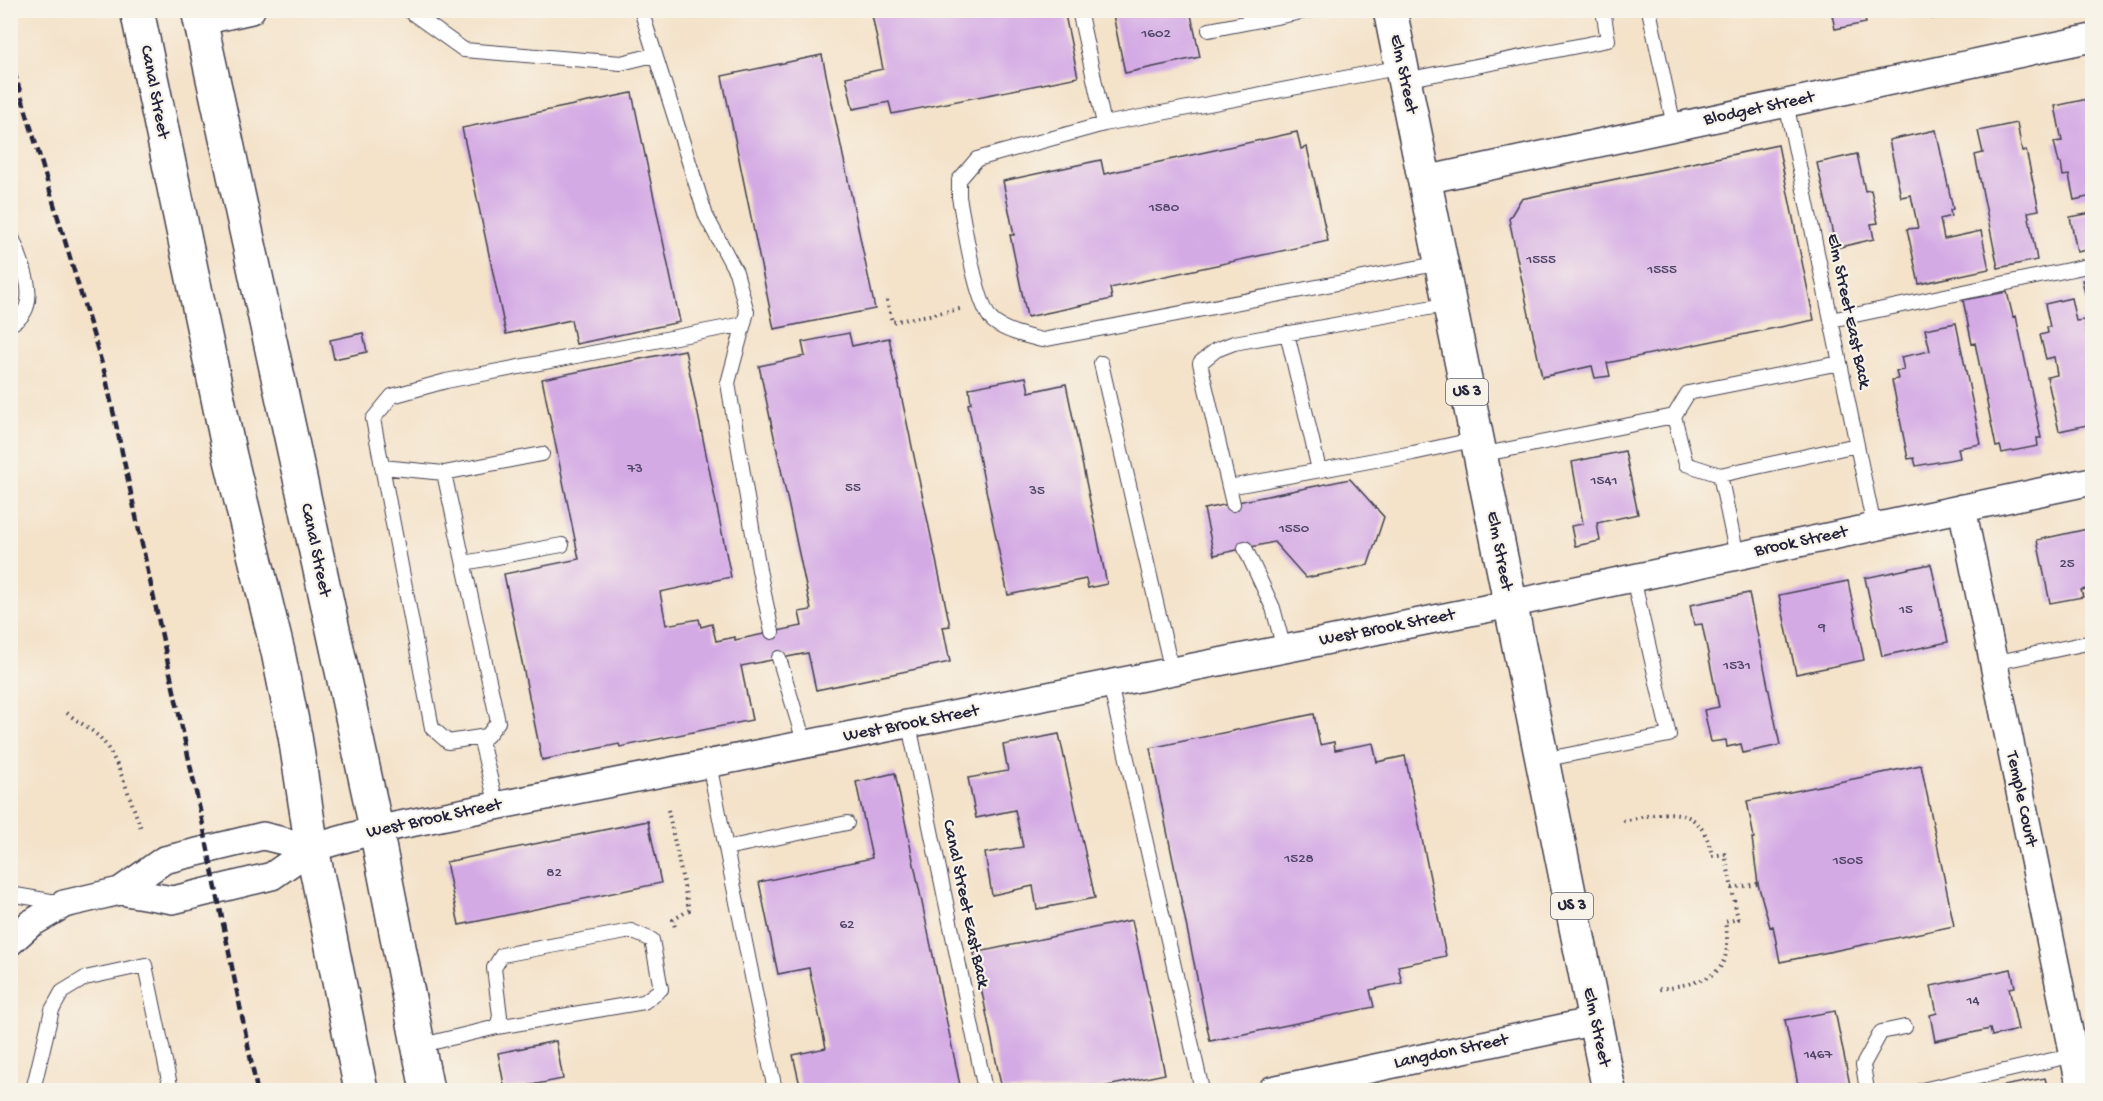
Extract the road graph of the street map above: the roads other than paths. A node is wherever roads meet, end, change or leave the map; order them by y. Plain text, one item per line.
1 (137, 10) edge
2 (251, 10) edge
3 (408, 10) edge
4 (640, 10) edge
5 (1079, 10) edge
6 (1231, 10) edge
7 (1312, 10) edge
8 (1390, 10) edge
9 (1603, 10) edge
10 (1648, 10) edge
11 (200, 16) edge
12 (1234, 25) junction
13 (1209, 30) dead end
14 (2092, 38) edge
15 (654, 55) junction
16 (1403, 74) junction
17 (1786, 103) junction
18 (1104, 124) junction
19 (1674, 126) junction
20 (1425, 180) junction
21 (10, 232) edge
22 (1441, 263) junction
23 (2092, 265) edge
24 (1450, 304) junction
25 (1832, 320) junction
26 (10, 324) edge
27 (744, 324) junction
28 (1287, 333) junction
29 (1101, 363) dead end
30 (1840, 363) junction
31 (1674, 416) junction
32 (1857, 445) junction
33 (1478, 447) junction
34 (542, 454) dead end
35 (382, 467) junction
36 (1319, 470) junction
37 (444, 473) junction
38 (1720, 475) junction
39 (2092, 481) edge
40 (1228, 487) junction
41 (1233, 504) dead end
42 (1962, 508) junction
43 (1874, 527) junction
44 (562, 545) dead end
45 (1245, 549) dead end
46 (1737, 556) junction
47 (464, 563) junction
48 (1633, 578) junction
49 (1510, 604) junction
50 (772, 632) dead end
51 (2092, 642) edge
52 (1284, 649) junction
53 (779, 658) dead end
54 (1993, 663) junction
55 (1172, 672) junction
56 (1110, 684) junction
57 (909, 725) junction
58 (480, 737) junction
59 (806, 746) junction
60 (1542, 760) junction
61 (709, 764) junction
62 (497, 806) junction
63 (847, 823) dead end
64 (375, 830) junction
65 (312, 848) junction
66 (726, 848) junction
67 (120, 891) junction
68 (10, 894) edge
69 (64, 904) junction
70 (10, 942) edge
71 (1595, 1022) junction
72 (497, 1027) junction
73 (1905, 1027) dead end
74 (418, 1046) junction
75 (2074, 1055) junction
76 (1346, 1083) edge
77 (33, 1090) edge
78 (171, 1090) edge
79 (361, 1090) edge
80 (427, 1090) edge
81 (775, 1090) edge
82 (984, 1090) edge
83 (1202, 1090) edge
84 (1272, 1090) edge
85 (1609, 1090) edge
86 (1868, 1090) edge
87 (1922, 1090) edge
88 (2081, 1090) edge

1 - 65 street, Canal Street
2 - 11 street
3 - 15 lane
4 - 15 lane
5 - 18 lane
6 - 12 lane
7 - 12 lane
8 - 16 street, Elm Street / US 3
9 - 16 lane
10 - 19 lane
11 - 64 street, Canal Street
12 - 13 lane
14 - 17 street, Blodget Street
15 - 27 lane
16 - 18 lane
16 - 20 street, Elm Street / US 3
17 - 19 street, Blodget Street
17 - 25 lane, Elm Street East Back
18 - 22 lane
19 - 20 street, Blodget Street
20 - 22 street, Elm Street / US 3
21 - 26 lane
22 - 24 street, Elm Street / US 3
23 - 25 lane
24 - 28 lane
24 - 33 street, Elm Street / US 3
25 - 30 lane, Elm Street East Back
27 - 35 lane
27 - 50 lane
28 - 36 lane
28 - 40 lane
29 - 55 lane
30 - 31 lane
30 - 32 lane, Elm Street East Back
31 - 33 lane
31 - 38 lane
32 - 38 lane
32 - 43 lane, Elm Street East Back
33 - 36 lane
33 - 49 street, Elm Street / US 3
34 - 37 lane
35 - 37 lane
35 - 58 lane
36 - 40 lane
37 - 47 lane
38 - 46 lane
39 - 42 street, Brook Street
40 - 41 lane
42 - 43 street, Brook Street
42 - 54 street, Temple Court
43 - 46 street, Brook Street
44 - 47 lane
45 - 52 lane
46 - 48 street, Brook Street
47 - 58 lane
48 - 49 street, Brook Street
48 - 60 lane
49 - 52 street, West Brook Street
49 - 60 street, Elm Street / US 3
51 - 54 lane
52 - 55 street, West Brook Street
53 - 59 lane
54 - 75 street, Temple Court
55 - 56 street, West Brook Street
56 - 57 street, West Brook Street
56 - 83 lane
57 - 59 street, West Brook Street
57 - 82 lane, Canal Street East Back
58 - 62 lane
59 - 61 street, West Brook Street
60 - 71 street, Elm Street / US 3
61 - 62 street, West Brook Street
61 - 66 lane
62 - 64 street, West Brook Street
63 - 66 lane
64 - 65 street, West Brook Street
64 - 74 street, Canal Street
65 - 67 street
65 - 67 street
65 - 79 street, Canal Street
66 - 81 lane
67 - 69 street
68 - 69 lane
69 - 70 street
71 - 76 street, Langdon Street
71 - 85 street, Elm Street / US 3
72 - 72 lane
72 - 74 lane
73 - 86 lane
74 - 80 street, Canal Street
75 - 87 lane
75 - 88 street, Temple Court
76 - 84 street, Langdon Street
77 - 78 lane

